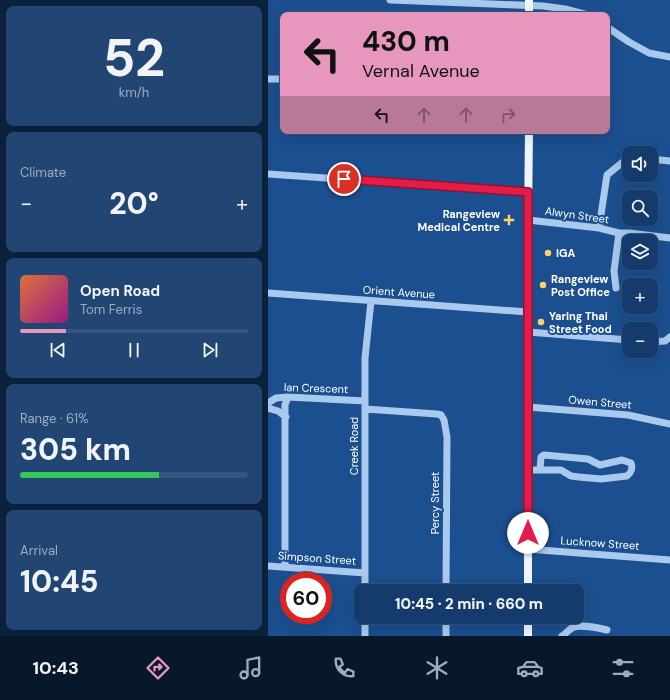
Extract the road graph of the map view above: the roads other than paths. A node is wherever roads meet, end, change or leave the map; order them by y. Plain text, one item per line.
1 (390, 0) edge
2 (529, 7) edge
3 (576, 12) edge
4 (610, 29) edge
5 (670, 57) edge
6 (268, 79) edge
7 (280, 79) edge
8 (529, 134) edge
9 (658, 160) edge
10 (670, 161) edge
11 (622, 163) edge
12 (268, 174) edge
13 (528, 192) junction
14 (528, 220) junction
15 (599, 228) junction
16 (619, 233) junction
17 (670, 238) edge
18 (616, 288) dead end
19 (268, 293) edge
20 (371, 301) junction
21 (528, 312) junction
22 (528, 332) junction
23 (670, 338) edge
24 (622, 339) edge
25 (658, 342) edge
26 (288, 396) junction
27 (365, 401) junction
28 (268, 403) edge
29 (528, 407) junction
30 (268, 408) edge
31 (365, 410) junction
32 (286, 417) junction
33 (670, 424) edge
34 (528, 470) junction
35 (540, 470) junction
36 (527, 549) junction
37 (670, 560) edge
38 (268, 566) edge
39 (285, 567) junction
40 (365, 573) junction
41 (365, 584) edge
42 (446, 584) edge
43 (528, 584) edge
44 (365, 624) edge
45 (446, 624) edge
46 (528, 624) edge
47 (607, 630) dead end
48 (365, 636) edge
49 (446, 636) edge
50 (528, 636) edge
51 (562, 636) edge

1 - 2 street
2 - 3 street
4 - 5 street
6 - 7 street
8 - 13 main road
9 - 10 street
11 - 15 street
12 - 13 street
13 - 14 main road
14 - 15 street, Alwyn Street
14 - 21 main road
15 - 16 street, Alwyn Street
16 - 17 street, Alwyn Street
16 - 18 street
19 - 20 street, Orient Avenue
20 - 21 street, Orient Avenue
20 - 27 street, Creek Road
21 - 22 main road
22 - 24 street
22 - 29 main road
23 - 25 street
26 - 27 street, Ian Crescent
26 - 28 street, Ian Crescent
26 - 32 street
27 - 31 street, Creek Road
29 - 33 street, Owen Street
29 - 34 main road
30 - 32 street
31 - 40 street, Creek Road
31 - 42 street, Percy Street
32 - 39 street
34 - 35 street
34 - 36 main road
35 - 35 street
36 - 37 street, Lucknow Street
36 - 43 main road
38 - 39 street, Simpson Street
39 - 40 street, Simpson Street
40 - 41 street, Creek Road
44 - 48 street
45 - 49 street
46 - 50 main road
47 - 51 street

